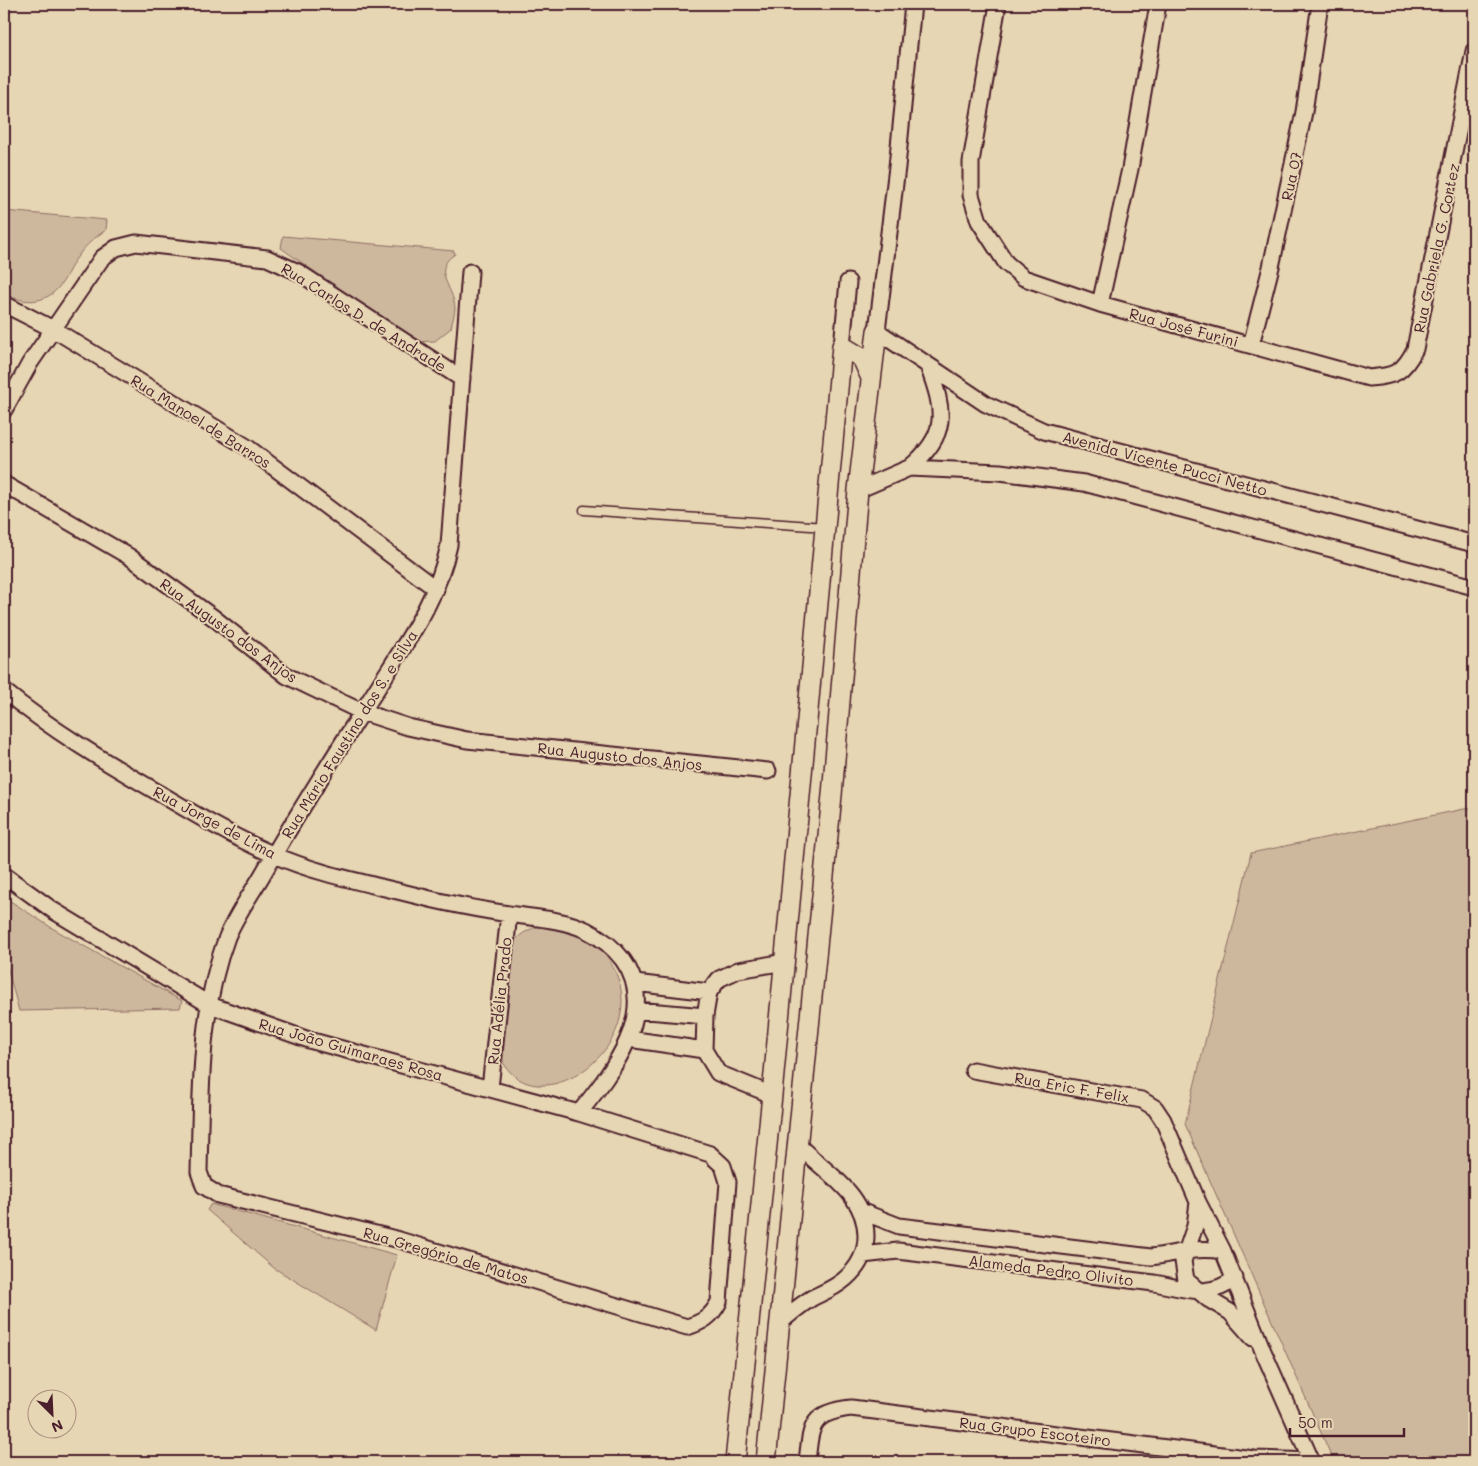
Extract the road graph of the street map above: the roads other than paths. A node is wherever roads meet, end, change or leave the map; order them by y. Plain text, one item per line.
1 (913, 4) edge
2 (998, 4) edge
3 (1158, 4) edge
4 (1320, 4) edge
5 (1474, 51) edge
6 (470, 272) dead end
7 (848, 282) dead end
8 (4, 304) edge
9 (1100, 304) junction
10 (53, 329) junction
11 (877, 331) junction
12 (842, 346) junction
13 (1251, 346) junction
14 (928, 366) junction
15 (1391, 377) joint
16 (871, 378) junction
17 (462, 379) junction
18 (4, 410) edge
19 (909, 468) junction
20 (4, 484) edge
21 (858, 490) junction
22 (584, 510) dead end
23 (827, 527) junction
24 (1474, 544) edge
25 (1474, 587) edge
26 (436, 589) junction
27 (4, 691) edge
28 (362, 712) junction
29 (768, 771) dead end
30 (801, 792) junction
31 (832, 795) junction
32 (274, 855) junction
33 (4, 875) edge
34 (509, 914) junction
35 (784, 962) junction
36 (635, 983) junction
37 (709, 992) junction
38 (210, 1005) junction
39 (636, 1010) junction
40 (705, 1016) junction
41 (629, 1039) junction
42 (704, 1050) junction
43 (973, 1070) dead end
44 (490, 1088) junction
45 (772, 1095) junction
46 (579, 1113) junction
47 (798, 1145) junction
48 (204, 1186) joint
49 (1198, 1202) junction
50 (863, 1212) junction
51 (1186, 1249) junction
52 (1223, 1251) junction
53 (863, 1255) junction
54 (1235, 1278) junction
55 (1196, 1290) junction
56 (779, 1324) junction
57 (687, 1327) joint
58 (1263, 1351) junction
59 (744, 1377) junction
60 (774, 1380) junction
61 (735, 1462) edge
62 (766, 1462) edge
63 (807, 1462) edge
64 (1312, 1462) edge

1 - 11 street
2 - 9 street, Rua José Furini
3 - 9 street
4 - 13 street, Rua 07
5 - 15 street, Rua Gabriela G. Cortez
6 - 17 street, Rua Mário Faustino dos S. e Silva
7 - 12 street
8 - 10 street, Rua Manoel de Barros
9 - 13 street, Rua José Furini
10 - 17 street, Rua Carlos D. de Andrade
10 - 18 street
10 - 26 street, Rua Manoel de Barros
11 - 12 street
11 - 14 street, Avenida Vicente Pucci Netto
11 - 16 street
12 - 16 street
12 - 23 street
13 - 15 street, Rua José Furini
14 - 19 street
14 - 24 street, Avenida Vicente Pucci Netto
16 - 21 street
17 - 26 street, Rua Mário Faustino dos S. e Silva
19 - 21 street
19 - 25 street
20 - 28 street, Rua Augusto dos Anjos
21 - 31 street
22 - 23 lane
23 - 30 street
26 - 28 street, Rua Mário Faustino dos S. e Silva
27 - 32 street, Rua Jorge de Lima
28 - 29 street, Rua Augusto dos Anjos
28 - 32 street, Rua Mário Faustino dos S. e Silva
30 - 31 street
30 - 35 street
31 - 47 street
32 - 34 street, Rua Jorge de Lima
32 - 38 street, Rua Mário Faustino dos S. e Silva
33 - 38 street, Rua João Guimaraes Rosa
34 - 36 street, Rua Jorge de Lima
34 - 44 street, Rua Adélia Prado
35 - 37 street
35 - 45 street
36 - 37 street
36 - 39 street
37 - 40 street
38 - 44 street, Rua João Guimaraes Rosa
38 - 48 street, Rua Mário Faustino dos S. e Silva
39 - 40 street
39 - 41 street
40 - 42 street
41 - 42 street
41 - 46 street
42 - 45 street
43 - 49 street, Rua Eric F. Felix
44 - 46 street, Rua João Guimaraes Rosa
45 - 59 street
46 - 57 street, Rua João Guimaraes Rosa
47 - 50 street
47 - 56 street
48 - 57 street, Rua Gregório de Matos
49 - 51 street
49 - 52 street, Rua Eric F. Felix
50 - 51 street, Alameda Pedro Olivito
50 - 53 street
51 - 52 street, Alameda Pedro Olivito
51 - 55 street
52 - 54 street
53 - 55 street, Alameda Pedro Olivito
53 - 56 street
54 - 55 street, Alameda Pedro Olivito
54 - 58 street
55 - 58 street
56 - 60 street
58 - 64 street
59 - 60 street
59 - 61 street
60 - 62 street
63 - 64 street, Rua Grupo Escoteiro

